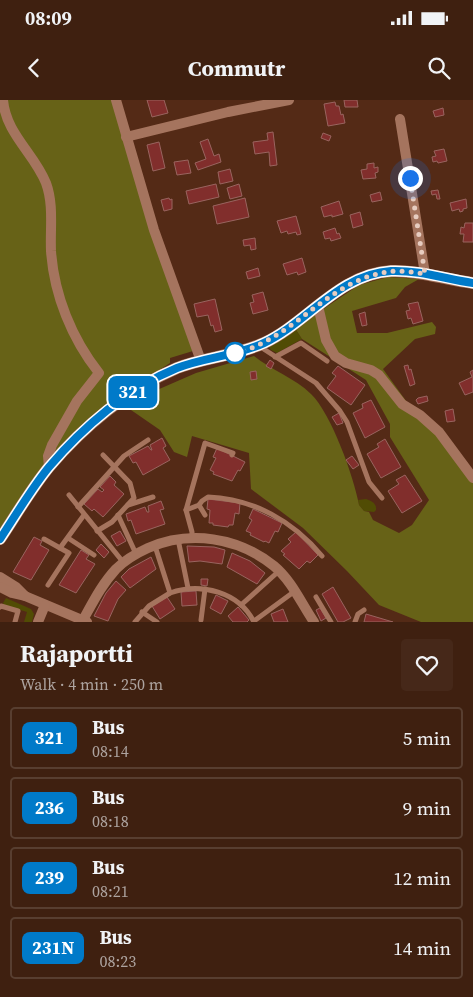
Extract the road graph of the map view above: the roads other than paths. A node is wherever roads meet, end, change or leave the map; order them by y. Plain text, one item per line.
1 (3, 100) edge
2 (116, 100) edge
3 (289, 100) edge
4 (400, 120) dead end
5 (126, 137) junction
6 (425, 274) junction
7 (473, 283) edge
8 (318, 306) junction
9 (259, 345) junction
10 (275, 356) junction
11 (201, 361) junction
12 (327, 361) dead end
13 (148, 440) dead end
14 (232, 455) dead end
15 (102, 456) dead end
16 (114, 466) junction
17 (50, 467) junction
18 (473, 478) edge
19 (69, 495) dead end
20 (153, 497) dead end
21 (382, 498) dead end
22 (128, 505) junction
23 (200, 505) junction
24 (78, 507) junction
25 (186, 510) junction
26 (84, 515) junction
27 (118, 515) junction
28 (205, 516) dead end
29 (96, 531) junction
30 (192, 537) junction
31 (44, 538) dead end
32 (68, 538) junction
33 (0, 539) edge
34 (178, 539) junction
35 (155, 545) junction
36 (60, 548) junction
37 (136, 554) junction
38 (94, 555) dead end
39 (322, 556) dead end
40 (123, 562) junction
41 (279, 571) junction
42 (0, 577) edge
43 (48, 585) dead end
44 (0, 587) edge
45 (188, 588) junction
46 (205, 589) junction
47 (296, 591) junction
48 (170, 593) junction
49 (25, 596) junction
50 (316, 597) dead end
51 (45, 605) junction
52 (241, 605) junction
53 (0, 607) edge
54 (364, 610) dead end
55 (142, 612) junction
56 (201, 620) dead end
57 (85, 621) edge
58 (254, 621) edge
59 (15, 622) edge
60 (38, 622) edge
61 (135, 622) edge
62 (156, 622) edge
63 (314, 622) edge
64 (332, 622) edge
65 (356, 622) edge

1 - 17 street
2 - 5 street
3 - 5 street
4 - 6 street
5 - 11 street
6 - 7 street
6 - 8 street
8 - 9 street
8 - 18 street
9 - 10 lane
9 - 11 street
10 - 12 lane
10 - 21 lane
11 - 17 street
13 - 16 lane
14 - 25 lane
15 - 16 lane
16 - 22 lane
16 - 24 lane
17 - 33 street
19 - 24 lane
20 - 22 lane
22 - 27 lane
23 - 25 lane
23 - 28 lane
23 - 39 lane
24 - 26 lane
25 - 30 lane
26 - 29 lane
26 - 32 lane
27 - 29 lane
27 - 37 lane
29 - 40 lane
30 - 34 street
30 - 41 street
31 - 36 lane
32 - 36 lane
32 - 38 lane
34 - 35 street
34 - 45 lane
35 - 37 street
35 - 48 lane
36 - 43 lane
37 - 40 street
40 - 57 street
41 - 47 street
41 - 52 lane
42 - 49 street
44 - 49 street
45 - 46 lane
45 - 48 lane
46 - 52 lane
46 - 56 lane
47 - 58 lane
47 - 63 street
48 - 55 lane
49 - 51 street
50 - 64 lane
51 - 57 street
51 - 60 street
52 - 58 lane
53 - 59 lane
54 - 65 lane
55 - 61 lane
55 - 62 lane

